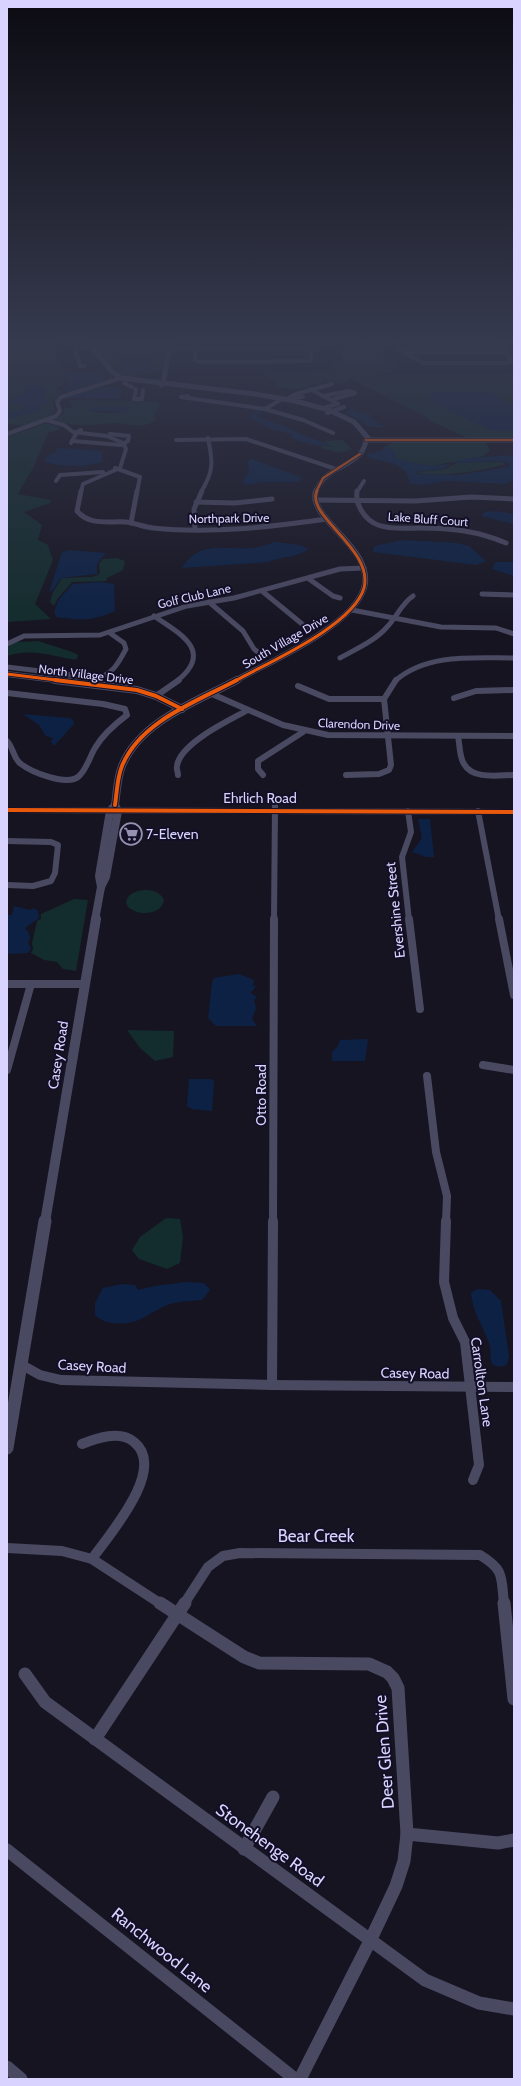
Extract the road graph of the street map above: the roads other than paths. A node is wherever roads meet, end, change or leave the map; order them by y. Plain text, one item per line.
1 (73, 439) edge
2 (115, 439) edge
3 (128, 439) edge
4 (186, 439) edge
5 (208, 439) edge
6 (250, 439) edge
7 (176, 440) dead end
8 (366, 440) joint
9 (514, 440) edge
10 (123, 443) junction
11 (61, 468) dead end
12 (120, 468) junction
13 (336, 469) junction
14 (60, 475) junction
15 (56, 481) dead end
16 (364, 481) dead end
17 (272, 499) dead end
18 (356, 499) junction
19 (514, 499) edge
20 (315, 500) junction
21 (196, 502) junction
22 (327, 519) junction
23 (131, 523) junction
24 (195, 530) junction
25 (506, 543) dead end
26 (364, 568) junction
27 (308, 579) junction
28 (262, 591) junction
29 (482, 594) dead end
30 (514, 595) edge
31 (413, 596) dead end
32 (340, 598) dead end
33 (209, 602) junction
34 (352, 610) junction
35 (154, 616) junction
36 (395, 619) junction
37 (307, 628) dead end
38 (110, 633) junction
39 (514, 634) edge
40 (7, 644) edge
41 (259, 653) dead end
42 (340, 658) dead end
43 (514, 658) edge
44 (7, 667) edge
45 (7, 674) edge
46 (298, 686) dead end
47 (514, 690) edge
48 (7, 693) edge
49 (212, 694) junction
50 (156, 696) junction
51 (454, 698) dead end
52 (384, 699) junction
53 (182, 709) junction
54 (248, 710) junction
55 (303, 732) junction
56 (388, 736) junction
57 (458, 736) junction
58 (514, 736) edge
59 (7, 741) edge
60 (178, 775) dead end
61 (263, 775) dead end
62 (346, 775) dead end
63 (514, 775) edge
64 (7, 804) edge
65 (439, 806) junction
66 (514, 806) edge
67 (275, 808) junction
68 (114, 809) junction
69 (7, 810) edge
70 (377, 810) junction
71 (408, 811) junction
72 (478, 811) junction
73 (514, 812) edge
74 (7, 841) edge
75 (7, 885) edge
76 (7, 984) edge
77 (30, 984) junction
78 (84, 984) junction
79 (514, 995) edge
80 (420, 1009) dead end
81 (483, 1066) dead end
82 (7, 1070) edge
83 (514, 1070) edge
84 (427, 1076) dead end
85 (22, 1365) junction
86 (272, 1385) junction
87 (471, 1387) junction
88 (514, 1387) edge
89 (9, 1430) edge
90 (82, 1444) dead end
91 (7, 1448) edge
92 (473, 1480) dead end
93 (7, 1548) edge
94 (92, 1559) junction
95 (179, 1614) junction
96 (25, 1674) dead end
97 (514, 1699) edge
98 (95, 1739) junction
99 (273, 1798) dead end
100 (406, 1834) junction
101 (514, 1840) edge
102 (244, 1849) junction
103 (7, 1850) edge
104 (370, 1941) junction
105 (514, 2009) edge
106 (295, 2079) edge
107 (300, 2079) edge

1 - 10 street
2 - 10 street
3 - 10 street
4 - 7 street
5 - 21 street
6 - 13 street
8 - 9 street
8 - 13 street
10 - 12 street
11 - 14 street
12 - 14 street
12 - 23 street
12 - 23 street, Northpark Drive
13 - 20 street
14 - 15 street
16 - 18 street
17 - 21 street
18 - 19 street
18 - 20 street
18 - 25 street, Lake Bluff Court
20 - 22 street, South Village Drive
21 - 24 street
22 - 24 street, Northpark Drive
22 - 26 street, South Village Drive
23 - 24 street, Northpark Drive
26 - 27 street, Golf Club Lane
26 - 34 street, South Village Drive
27 - 28 street, Golf Club Lane
27 - 32 street
28 - 33 street, Golf Club Lane
28 - 37 street
29 - 30 street
31 - 36 street
33 - 35 street, Golf Club Lane
33 - 41 street
34 - 36 street
34 - 49 street, South Village Drive
35 - 38 street, Golf Club Lane
35 - 50 street
36 - 39 street
36 - 42 street
38 - 40 street, Golf Club Lane
38 - 44 street
43 - 52 street
45 - 50 street, North Village Drive
46 - 52 street
47 - 51 street
48 - 59 street
49 - 53 street, South Village Drive
49 - 54 street, Clarendon Drive
50 - 53 street, North Village Drive
52 - 56 street
53 - 68 street, South Village Drive
54 - 55 street, Clarendon Drive
54 - 60 street
55 - 56 street, Clarendon Drive
55 - 61 street
56 - 57 street, Clarendon Drive
56 - 62 street
57 - 58 street, Clarendon Drive
57 - 63 street
64 - 68 main road, Ehrlich Road
65 - 66 main road, Ehrlich Road
65 - 67 main road, Ehrlich Road
65 - 70 main road
67 - 68 main road, Ehrlich Road
67 - 70 main road, Ehrlich Road
67 - 86 street, Otto Road
68 - 69 main road, Ehrlich Road
68 - 78 street, Casey Road
70 - 71 main road, Ehrlich Road
71 - 72 main road, Ehrlich Road
71 - 80 street, Evershine Street
72 - 73 main road, Ehrlich Road
72 - 79 street
74 - 75 street
76 - 77 street
77 - 78 street
77 - 82 street
78 - 85 street, Casey Road
81 - 83 street
84 - 87 street, Carrollton Lane
85 - 86 street, Casey Road
85 - 89 street
86 - 87 street, Casey Road
87 - 88 street, Casey Road
87 - 92 street, Carrollton Lane
89 - 91 street
90 - 94 street
93 - 94 street, Deer Glen Drive
94 - 95 street, Deer Glen Drive
95 - 97 street, Bear Creek
95 - 98 street, Bear Creek
95 - 100 street, Deer Glen Drive
96 - 98 street, Stonehenge Road
98 - 102 street, Stonehenge Road
99 - 102 street
100 - 101 street
100 - 104 street, Deer Glen Drive
102 - 104 street, Stonehenge Road
103 - 106 street, Ranchwood Lane
104 - 105 street, Stonehenge Road
104 - 107 street, Deer Glen Drive

